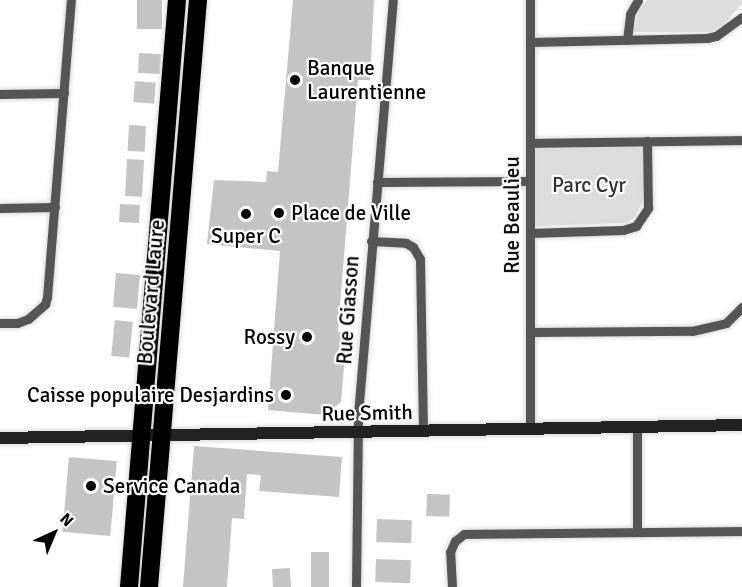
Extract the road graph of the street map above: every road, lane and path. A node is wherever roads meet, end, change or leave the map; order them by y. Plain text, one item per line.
1 (71, 0) edge
2 (177, 0) edge
3 (198, 0) edge
4 (393, 0) edge
5 (530, 0) edge
6 (639, 0) edge
7 (742, 17) edge
8 (627, 40) junction
9 (530, 42) junction
10 (64, 93) junction
11 (0, 94) edge
12 (742, 140) edge
13 (647, 141) junction
14 (530, 143) junction
15 (377, 182) junction
16 (530, 182) junction
17 (55, 207) junction
18 (0, 208) edge
19 (530, 233) junction
20 (371, 241) junction
21 (742, 307) edge
22 (0, 323) edge
23 (530, 332) junction
24 (740, 424) edge
25 (637, 427) junction
26 (530, 429) junction
27 (423, 431) junction
28 (358, 432) junction
29 (142, 436) junction
30 (162, 436) junction
31 (0, 438) edge
32 (638, 530) junction
33 (742, 531) edge
34 (129, 587) edge
35 (149, 587) edge
36 (356, 587) edge
37 (452, 587) edge

1 - 10 street
2 - 29 highway, Boulevard Laure
3 - 30 highway, Boulevard Laure
4 - 15 street, Rue Giasson
5 - 9 street, Rue Beaulieu
6 - 8 street
7 - 8 street
8 - 9 street
9 - 14 street, Rue Beaulieu
10 - 11 street
10 - 17 street
12 - 13 street
13 - 14 street
13 - 19 street
14 - 16 street, Rue Beaulieu
15 - 16 street
15 - 20 street, Rue Giasson
16 - 19 street, Rue Beaulieu
17 - 18 street
17 - 22 street
19 - 23 street, Rue Beaulieu
20 - 27 street
20 - 28 street, Rue Giasson
21 - 23 street
23 - 26 street, Rue Beaulieu
24 - 25 street, Rue Smith
25 - 26 street, Rue Smith
25 - 32 street
26 - 27 street, Rue Smith
27 - 28 street, Rue Smith
28 - 30 street, Rue Smith
28 - 36 street, Rue Giasson
29 - 30 street, Rue Smith
29 - 31 street, Rue Smith
29 - 34 highway, Boulevard Laure
30 - 35 highway, Boulevard Laure
32 - 33 street
32 - 37 street

